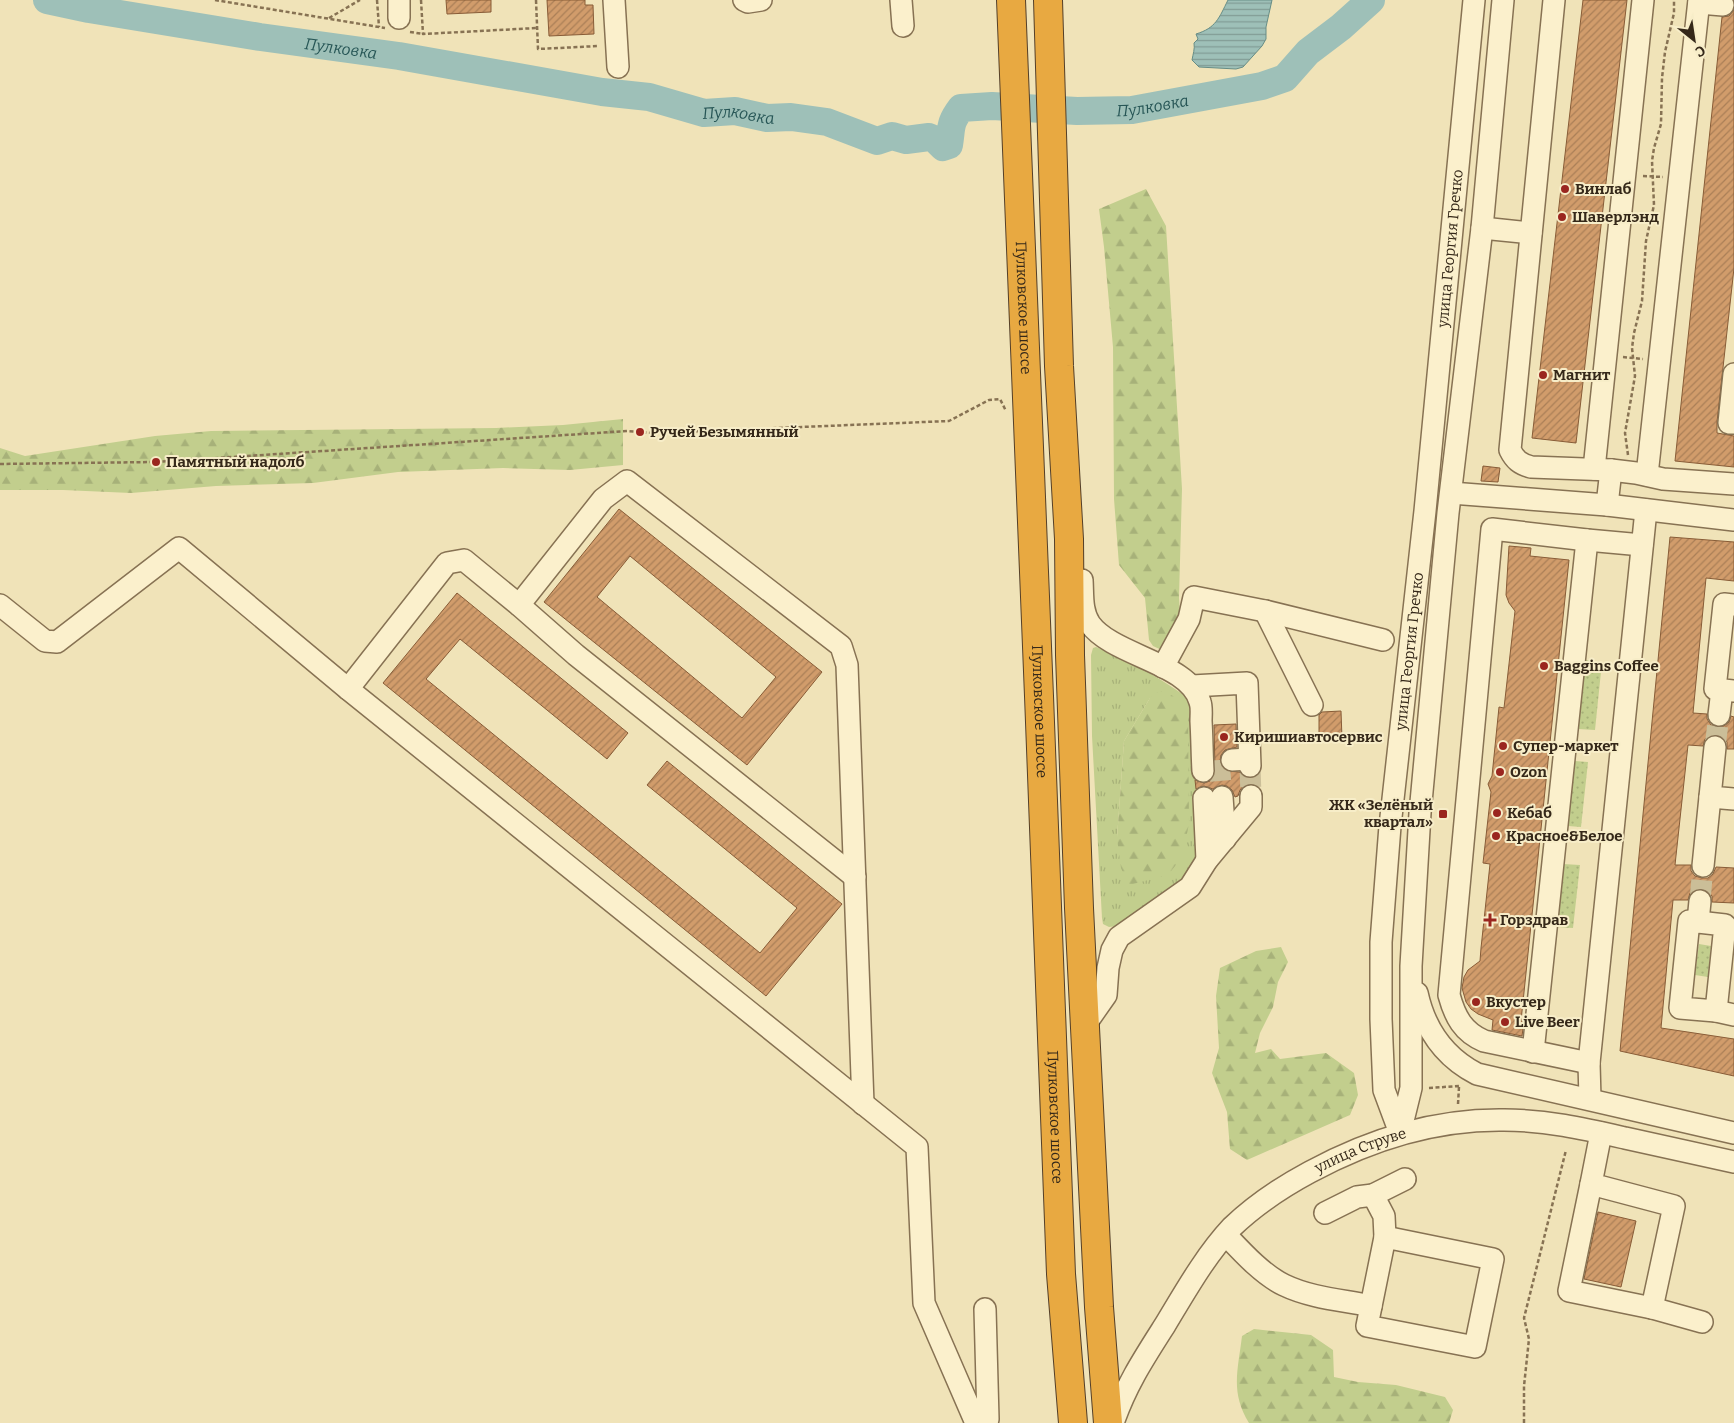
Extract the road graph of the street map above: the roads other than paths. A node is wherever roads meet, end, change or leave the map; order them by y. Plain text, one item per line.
1 (614, 0) edge
2 (744, 0) edge
3 (761, 0) edge
4 (901, 0) edge
5 (1011, 0) edge
6 (1048, 0) edge
7 (1474, 0) edge
8 (1503, 0) edge
9 (1554, 0) edge
10 (1643, 0) edge
11 (1699, 2) edge
12 (1723, 5) dead end
13 (903, 26) dead end
14 (618, 67) dead end
15 (1482, 228) junction
16 (1531, 233) junction
17 (1734, 374) edge
18 (1734, 423) edge
19 (1603, 470) junction
20 (1647, 475) junction
21 (1734, 484) edge
22 (1451, 492) junction
23 (1607, 505) junction
24 (1646, 510) junction
25 (1734, 520) edge
26 (1069, 539) junction
27 (1587, 540) junction
28 (1642, 544) junction
29 (0, 605) edge
30 (518, 605) junction
31 (1734, 605) edge
32 (1265, 611) junction
33 (1383, 640) dead end
34 (1163, 666) junction
35 (1192, 686) junction
36 (348, 689) junction
37 (1728, 690) edge
38 (1312, 705) dead end
39 (1719, 715) tunnel mouth
40 (1715, 747) tunnel mouth
41 (1228, 797) junction
42 (1710, 797) junction
43 (1734, 799) edge
44 (1231, 832) junction
45 (1207, 860) junction
46 (1703, 866) tunnel mouth
47 (855, 877) junction
48 (1411, 966) junction
49 (1725, 1013) edge
50 (1085, 1025) junction
51 (1533, 1052) junction
52 (1589, 1063) junction
53 (1590, 1100) junction
54 (863, 1104) junction
55 (1400, 1133) junction
56 (1601, 1133) junction
57 (1734, 1133) edge
58 (1734, 1162) edge
59 (1406, 1179) dead end
60 (1591, 1184) junction
61 (1373, 1195) junction
62 (1325, 1213) dead end
63 (1226, 1235) junction
64 (1385, 1237) junction
65 (1371, 1306) junction
66 (1652, 1308) junction
67 (985, 1309) dead end
68 (1702, 1322) dead end
69 (976, 1423) edge
70 (987, 1423) edge
71 (1073, 1423) edge
72 (1108, 1423) edge
73 (1113, 1423) edge

1 - 14 street
2 - 3 street
4 - 13 street
5 - 71 highway, Пулковское шоссе
6 - 26 highway
7 - 55 street, улица Георгия Гречко
8 - 15 street, улица Георгия Гречко
9 - 16 street
10 - 19 street
11 - 12 street
11 - 20 street
15 - 16 street
15 - 22 street, улица Георгия Гречко
16 - 19 street
17 - 18 street
19 - 20 street
19 - 23 street
20 - 21 street
22 - 23 street
22 - 48 street, улица Георгия Гречко
23 - 24 street
24 - 25 street
24 - 28 street
26 - 34 street
26 - 50 highway
27 - 28 street
27 - 51 street
27 - 51 street
28 - 52 street
29 - 36 street
30 - 36 street
30 - 47 street
30 - 47 street
31 - 37 street
32 - 33 street
32 - 34 street
32 - 38 street
34 - 35 street
35 - 35 street
36 - 54 street
37 - 39 street
40 - 42 street
41 - 44 street
41 - 44 street
41 - 45 street
42 - 43 street
42 - 46 street
44 - 45 street
45 - 50 street
47 - 54 street
48 - 53 street
48 - 55 street
49 - 49 street
50 - 72 highway
51 - 52 street
52 - 53 street
53 - 57 street
54 - 69 street
55 - 56 street, улица Струве
55 - 63 street, улица Струве
56 - 58 street, улица Струве
56 - 60 street
59 - 61 street
60 - 66 street
60 - 66 street
61 - 62 street
61 - 64 street
63 - 65 street
63 - 73 street, улица Струве
64 - 65 street
64 - 65 street
66 - 68 street
67 - 70 street

